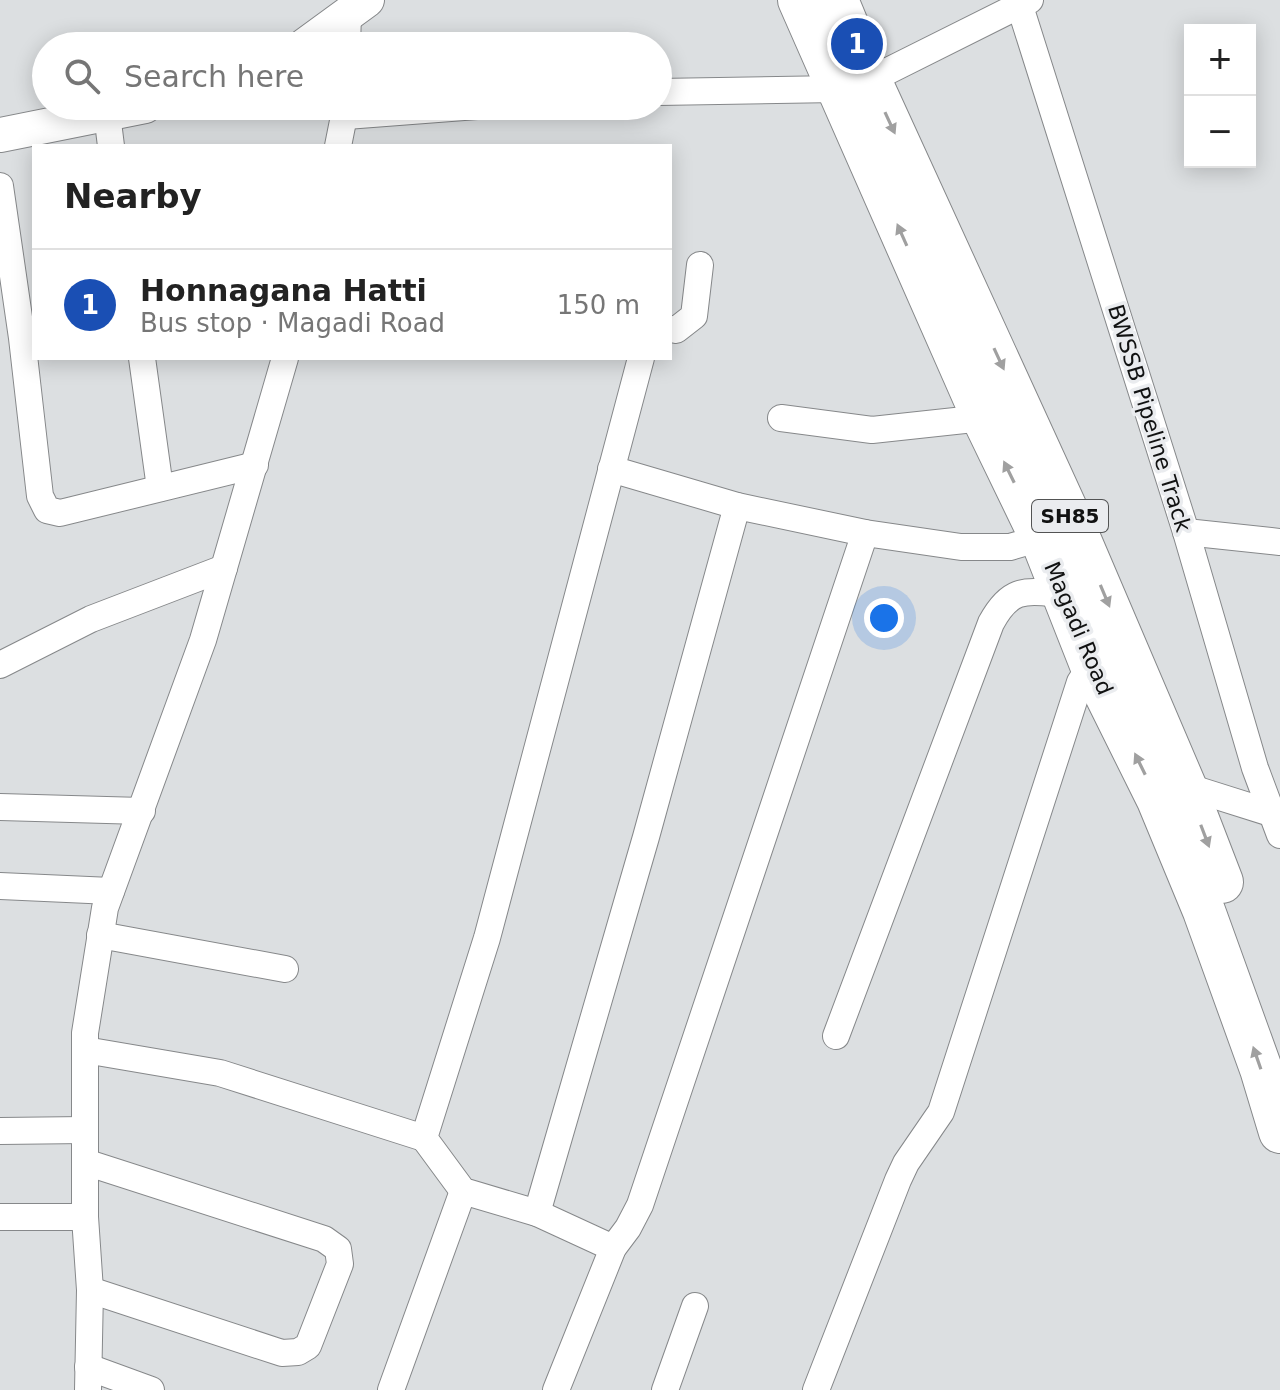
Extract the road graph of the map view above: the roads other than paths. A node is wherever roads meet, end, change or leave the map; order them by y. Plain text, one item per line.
1 (799, 0) edge
2 (837, 0) edge
3 (1022, 2) edge
4 (354, 20) edge
5 (331, 32) edge
6 (853, 85) junction
7 (672, 91) edge
8 (344, 120) edge
9 (109, 130) edge
10 (0, 135) edge
11 (338, 144) edge
12 (0, 186) edge
13 (700, 265) dead end
14 (672, 329) edge
15 (142, 360) edge
16 (284, 360) edge
17 (640, 360) edge
18 (781, 418) dead end
19 (983, 418) junction
20 (255, 465) junction
21 (611, 469) junction
22 (160, 488) junction
23 (737, 506) junction
24 (1186, 532) junction
25 (865, 533) junction
26 (1041, 538) junction
27 (1280, 542) edge
28 (224, 568) junction
29 (1064, 594) junction
30 (0, 665) edge
31 (1091, 665) junction
32 (1185, 786) junction
33 (0, 807) edge
34 (142, 811) junction
35 (1277, 822) edge
36 (0, 886) edge
37 (111, 891) junction
38 (100, 935) junction
39 (285, 969) dead end
40 (836, 1036) dead end
41 (1280, 1041) edge
42 (85, 1050) junction
43 (85, 1130) junction
44 (0, 1131) edge
45 (1280, 1132) edge
46 (424, 1138) junction
47 (85, 1162) junction
48 (463, 1191) junction
49 (537, 1213) junction
50 (0, 1217) edge
51 (85, 1217) junction
52 (613, 1248) junction
53 (90, 1290) junction
54 (695, 1306) dead end
55 (88, 1378) edge
56 (151, 1390) edge
57 (391, 1390) edge
58 (556, 1390) edge
59 (665, 1390) edge
60 (816, 1390) edge

1 - 6 main road, Magadi Road / SH85
2 - 6 main road, Magadi Road / SH85
3 - 6 street
3 - 24 street, BWSSB Pipeline Track
4 - 5 street
6 - 7 street
19 -> 6 main road, Magadi Road / SH85
6 -> 32 main road, Magadi Road / SH85
8 - 11 street
9 - 10 street
12 - 22 street
13 - 14 street
15 - 22 street
16 - 20 street
17 - 21 street
18 - 19 street
26 -> 19 main road, Magadi Road / SH85
20 - 22 street
20 - 28 street
21 - 23 street
21 - 46 street
23 - 25 street
23 - 49 street
24 - 27 street
24 - 35 street, BWSSB Pipeline Track
25 - 26 street
25 - 52 street
26 - 29 main road, Magadi Road / SH85
28 - 30 street
28 - 34 street
29 - 31 main road, Magadi Road / SH85
29 - 40 street
45 -> 31 main road, Magadi Road / SH85
31 - 60 street
32 - 35 street
32 -> 41 main road, Magadi Road / SH85
33 - 34 street
34 - 37 street
36 - 37 street
37 - 38 street
38 - 39 street
38 - 42 street
42 - 43 street
42 - 46 street
43 - 44 street
43 - 47 street
46 - 48 street
47 - 51 street
47 - 53 street
48 - 49 street
48 - 57 street
49 - 52 street
50 - 51 street
51 - 53 street
52 - 58 street
53 - 55 street
54 - 59 street
55 - 56 street

